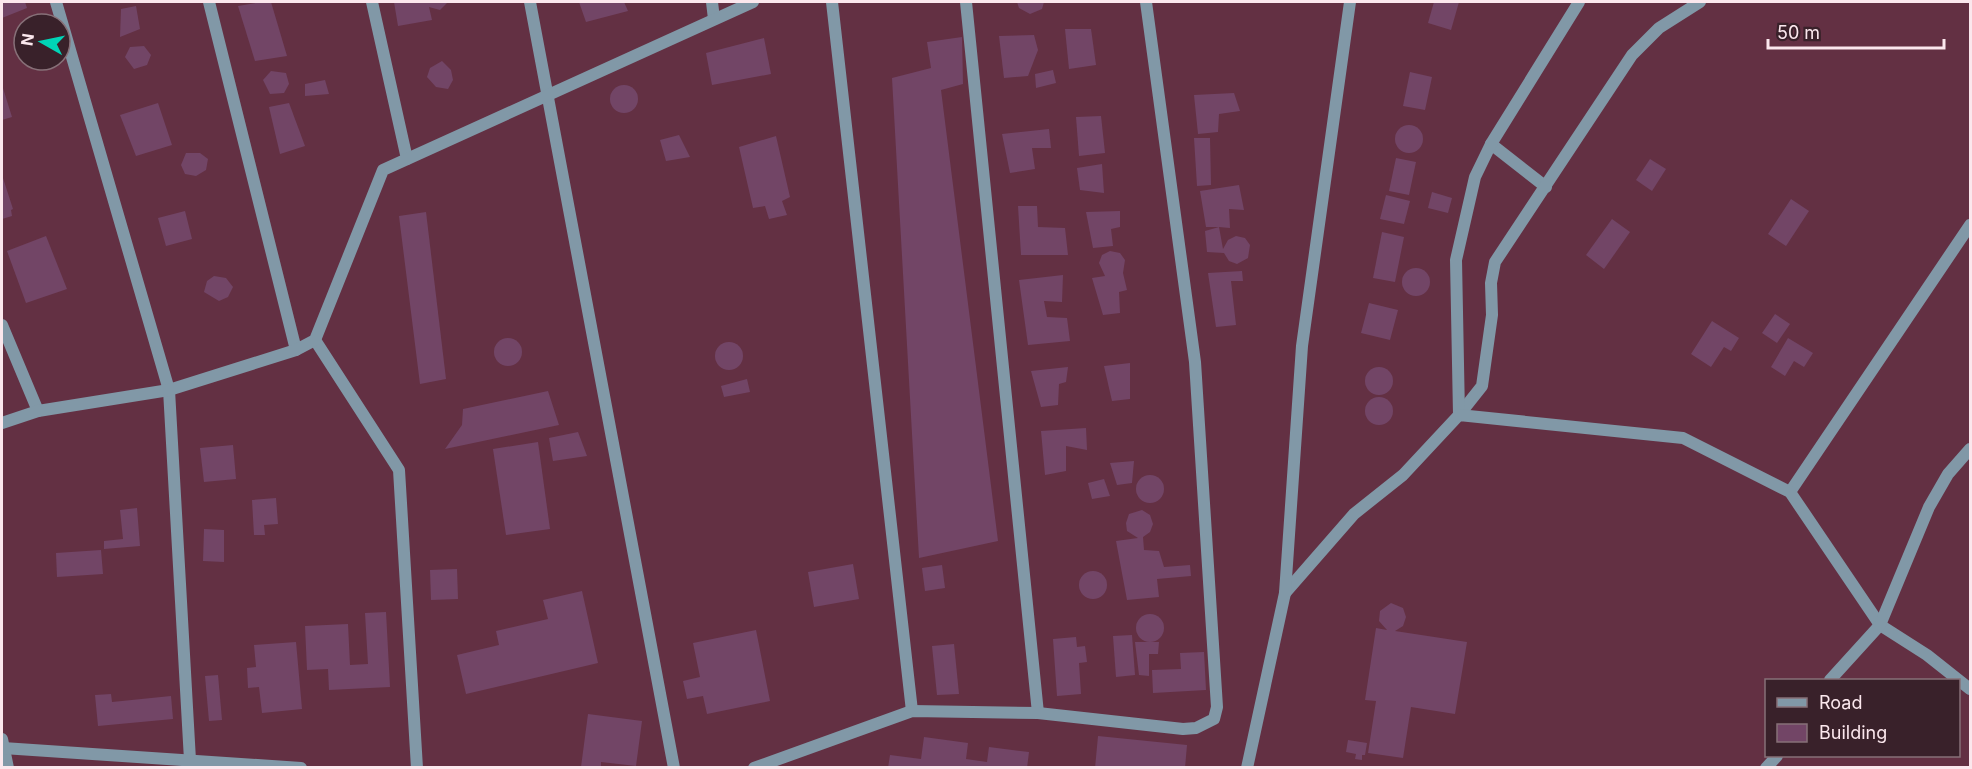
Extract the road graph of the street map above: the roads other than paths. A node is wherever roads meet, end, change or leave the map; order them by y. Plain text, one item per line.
1 (56, 2) edge
2 (209, 2) edge
3 (372, 2) edge
4 (530, 2) edge
5 (712, 2) edge
6 (753, 2) edge
7 (832, 2) edge
8 (966, 2) edge
9 (1146, 2) edge
10 (1350, 2) edge
11 (1580, 2) edge
12 (1700, 2) edge
13 (714, 19) junction
14 (546, 96) junction
15 (1491, 144) junction
16 (407, 159) junction
17 (1545, 187) junction
18 (1971, 225) edge
19 (2, 325) edge
20 (315, 340) junction
21 (296, 350) junction
22 (169, 390) junction
23 (38, 411) junction
24 (1459, 415) junction
25 (2, 423) edge
26 (1971, 449) edge
27 (1790, 492) junction
28 (1285, 593) junction
29 (1880, 625) junction
30 (1832, 679) edge
31 (1958, 679) edge
32 (912, 711) junction
33 (1038, 713) junction
34 (2, 743) edge
35 (190, 760) junction
36 (8, 768) edge
37 (301, 768) edge
38 (417, 768) edge
39 (674, 768) edge
40 (754, 768) edge
41 (1247, 768) edge

1 - 22 street
2 - 21 street
3 - 16 street
4 - 14 street
5 - 13 street
6 - 13 street
7 - 32 street
8 - 33 street
9 - 33 street
10 - 28 street
11 - 15 street
12 - 17 street
13 - 14 street
14 - 16 street
14 - 39 street
15 - 17 street
15 - 24 street
16 - 20 street
17 - 24 street
18 - 27 street
19 - 23 street
20 - 21 street
20 - 38 street
21 - 22 street
22 - 23 street
22 - 35 street
23 - 25 street
24 - 27 street
24 - 28 street
26 - 29 street
27 - 29 street
28 - 41 street
29 - 30 street
29 - 31 street
32 - 33 street
32 - 40 street
34 - 35 street
34 - 36 street
35 - 37 street

